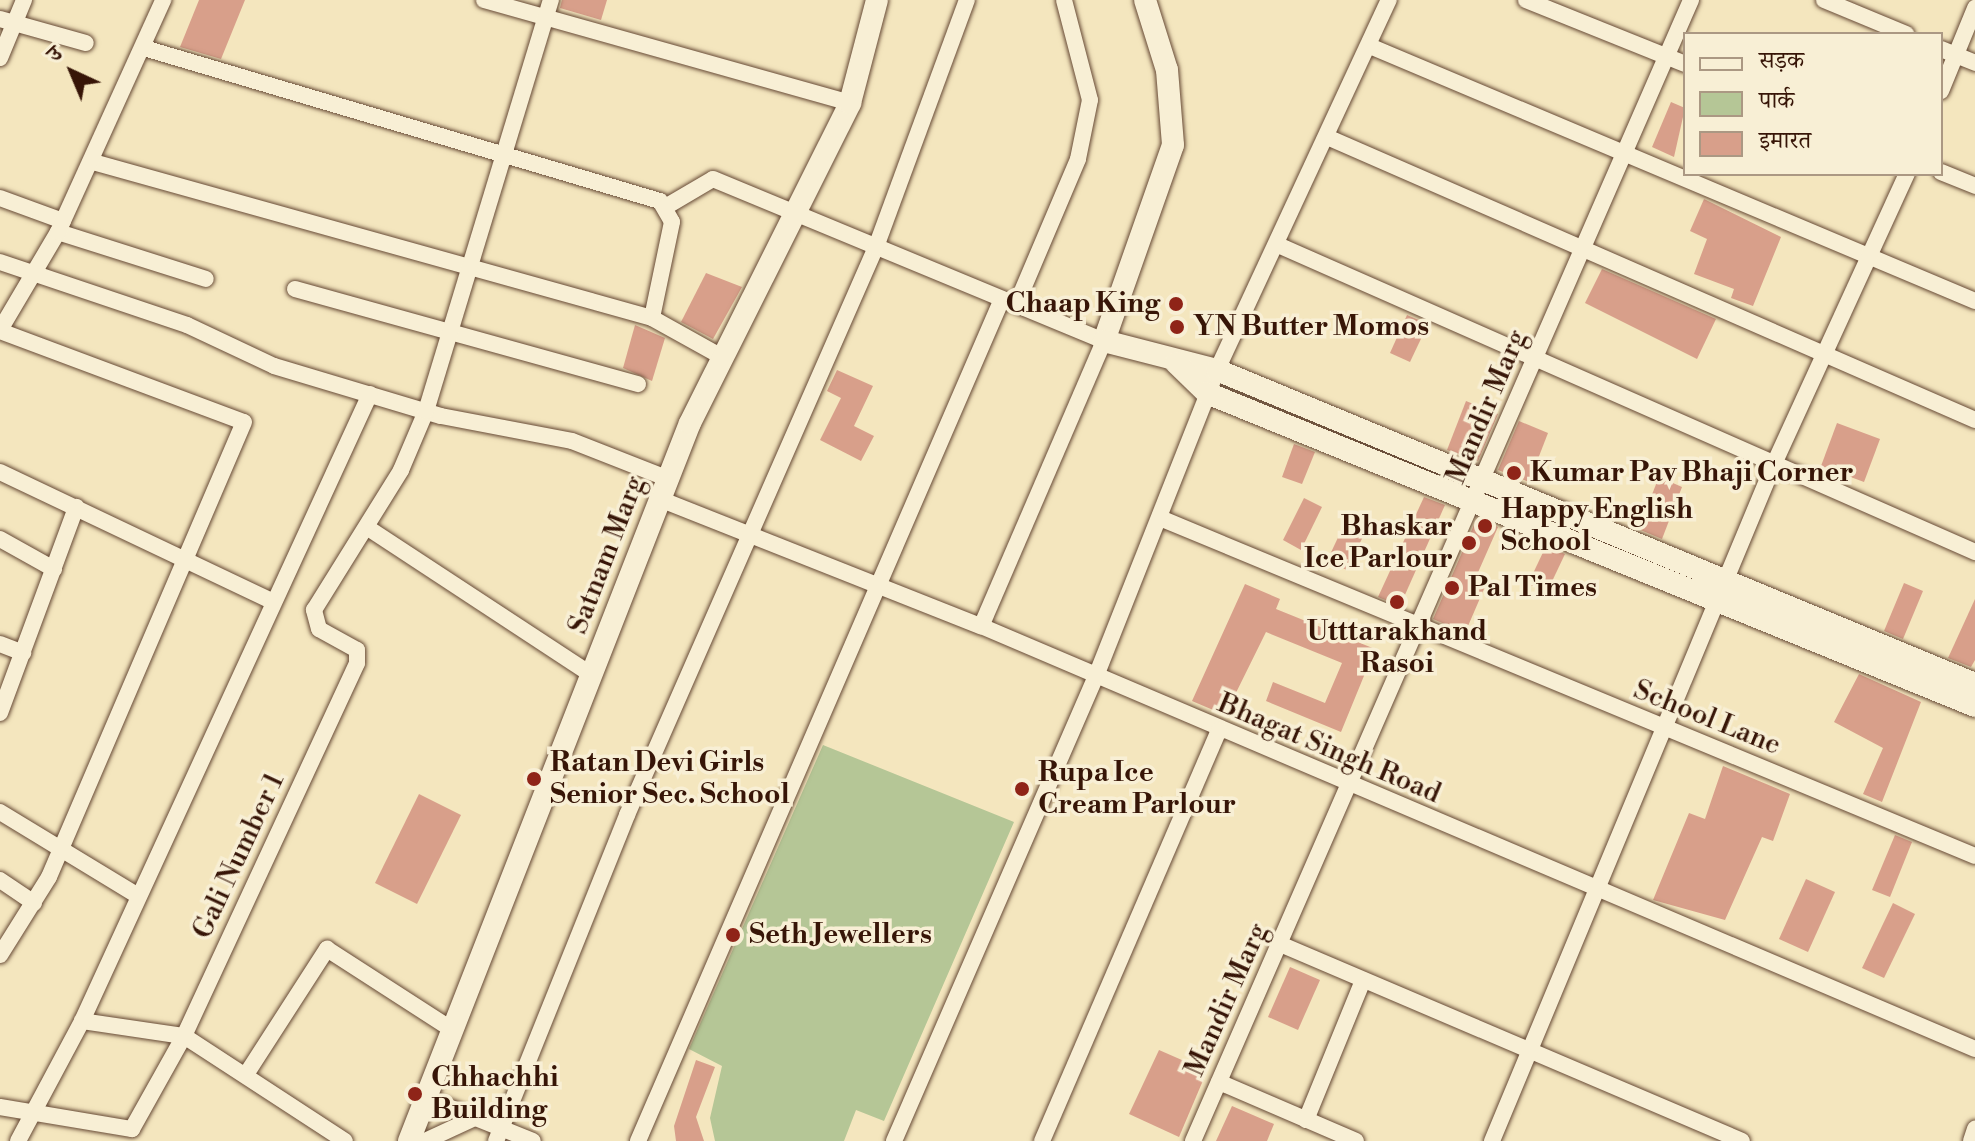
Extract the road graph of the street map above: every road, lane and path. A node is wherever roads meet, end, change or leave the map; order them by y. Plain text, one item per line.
1 (24, 0) edge
2 (163, 0) edge
3 (484, 0) edge
4 (877, 0) edge
5 (967, 0) edge
6 (1064, 0) edge
7 (1145, 0) edge
8 (1389, 0) edge
9 (1526, 0) edge
10 (1691, 0) edge
11 (1824, 0) edge
12 (549, 8) edge
13 (1975, 8) edge
14 (7, 23) edge
15 (1901, 32) edge
16 (86, 43) dead end
17 (1372, 47) junction
18 (144, 48) junction
19 (1948, 52) edge
20 (1667, 56) junction
21 (0, 58) edge
22 (1683, 63) edge
23 (1975, 63) edge
24 (1943, 80) edge
25 (850, 103) junction
26 (1327, 137) junction
27 (1628, 154) junction
28 (504, 159) junction
29 (93, 162) junction
30 (1943, 173) edge
31 (1906, 176) edge
32 (1975, 186) edge
33 (0, 198) edge
34 (667, 206) junction
35 (800, 215) junction
36 (61, 227) junction
37 (1278, 245) junction
38 (876, 247) junction
39 (1582, 251) junction
40 (1868, 256) junction
41 (0, 262) edge
42 (473, 268) junction
43 (33, 275) junction
44 (206, 279) dead end
45 (295, 289) dead end
46 (1010, 301) junction
47 (1975, 301) edge
48 (652, 318) junction
49 (0, 330) edge
50 (451, 337) junction
51 (1104, 341) junction
52 (1823, 354) junction
53 (724, 358) junction
54 (1536, 359) junction
55 (1176, 363) junction
56 (1217, 370) junction
57 (638, 384) dead end
58 (1207, 393) junction
59 (370, 394) junction
60 (426, 411) junction
61 (1975, 420) edge
62 (1774, 464) junction
63 (0, 472) edge
64 (1484, 483) junction
65 (666, 490) junction
66 (1474, 504) junction
67 (76, 507) junction
68 (1160, 518) junction
69 (368, 528) junction
70 (755, 537) junction
71 (0, 539) edge
72 (1975, 552) edge
73 (186, 561) junction
74 (54, 569) junction
75 (881, 587) junction
76 (1723, 591) junction
77 (274, 602) junction
78 (981, 626) junction
79 (1419, 628) junction
80 (0, 644) edge
81 (23, 653) junction
82 (592, 675) junction
83 (1096, 676) junction
84 (1975, 684) edge
85 (1975, 706) edge
86 (0, 713) edge
87 (1219, 730) junction
88 (1669, 731) junction
89 (1349, 786) junction
90 (0, 812) edge
91 (62, 847) junction
92 (1975, 856) edge
93 (0, 880) edge
94 (1598, 893) junction
95 (138, 896) junction
96 (34, 903) junction
97 (1280, 944) junction
98 (0, 955) edge
99 (1363, 980) junction
100 (82, 1021) junction
101 (451, 1029) junction
102 (184, 1036) junction
103 (1975, 1049) edge
104 (1534, 1052) junction
105 (247, 1073) junction
106 (1219, 1082) junction
107 (426, 1098) junction
108 (0, 1107) edge
109 (29, 1112) junction
110 (477, 1117) junction
111 (1306, 1120) junction
112 (1975, 1129) edge
113 (499, 1134) edge
114 (18, 1141) edge
115 (345, 1141) edge
116 (409, 1141) edge
117 (425, 1141) edge
118 (533, 1141) edge
119 (638, 1141) edge
120 (894, 1141) edge
121 (1042, 1141) edge
122 (1193, 1141) edge
123 (1356, 1141) edge
124 (1492, 1141) edge
125 (1742, 1141) edge
126 (1971, 1141) edge

1 - 14 street
2 - 18 street
3 - 12 street
4 - 25 street, Satnam Marg
5 - 38 street
6 - 46 street
7 - 51 street
8 - 17 street
9 - 20 street
10 - 20 street, Mandir Marg
11 - 15 street
12 - 25 street
12 - 28 street
13 - 19 street
14 - 16 street
14 - 21 street
17 - 26 street
17 - 27 street
18 - 28 street
18 - 29 street
19 - 23 street
19 - 24 street
20 - 22 street
20 - 27 street, Mandir Marg
25 - 35 street, Satnam Marg
26 - 37 street
26 - 39 street
27 - 39 street, Mandir Marg
27 - 40 street
28 - 34 street
28 - 42 street
29 - 36 street
29 - 42 street
30 - 32 street
31 - 40 street
33 - 36 street
34 - 35 street
34 - 48 street
35 - 38 street
35 - 53 street, Satnam Marg
36 - 43 street
36 - 44 street
37 - 54 street
37 - 56 street
38 - 46 street
38 - 70 street
39 - 52 street
39 - 54 street, Mandir Marg
40 - 47 street
40 - 52 street
41 - 43 street, Bhagat Singh Road
42 - 48 street
42 - 50 street
43 - 49 street
43 - 59 street, Bhagat Singh Road
45 - 50 street
46 - 51 street
46 - 75 street
48 - 53 street
49 - 73 street
50 - 57 street
50 - 60 street
51 - 55 street
51 - 78 street
52 - 61 street
52 - 62 street
53 - 65 street, Satnam Marg
54 - 62 street
54 - 64 street, Mandir Marg
55 - 56 street
55 - 58 street
56 - 58 street
56 - 64 street
58 - 66 street
58 - 68 street
59 - 60 street, Bhagat Singh Road
59 - 77 street
60 - 65 street, Bhagat Singh Road
60 - 69 street
62 - 72 street
62 - 76 street
63 - 67 street
64 - 66 street, Mandir Marg
64 - 76 street
65 - 70 street, Bhagat Singh Road
65 - 82 street, Satnam Marg
66 - 76 street
66 - 79 street, Mandir Marg
67 - 73 street
67 - 74 street
68 - 79 street, School Lane
68 - 83 street
69 - 82 street
69 - 102 street, Gali Number 1
70 - 75 street, Bhagat Singh Road
70 - 113 street
71 - 74 street
73 - 77 street
73 - 91 street
74 - 81 street
75 - 78 street, Bhagat Singh Road
75 - 119 street
76 - 84 street
76 - 85 street
76 - 88 street
77 - 95 street
78 - 83 street, Bhagat Singh Road
79 - 88 street, School Lane
79 - 89 street, Mandir Marg
80 - 81 street
81 - 86 street
82 - 101 street, Satnam Marg
83 - 87 street, Bhagat Singh Road
83 - 120 street
87 - 89 street, Bhagat Singh Road
87 - 121 street
88 - 92 street, School Lane
88 - 94 street
89 - 94 street, Bhagat Singh Road
89 - 97 street, Mandir Marg
90 - 91 street
91 - 95 street
91 - 96 street
93 - 96 street
94 - 103 street, Bhagat Singh Road
94 - 104 street
95 - 100 street
96 - 98 street
97 - 99 street
97 - 106 street, Mandir Marg
99 - 104 street
99 - 111 street
100 - 102 street
100 - 109 street
101 - 105 street
101 - 107 street, Satnam Marg
102 - 105 street
102 - 109 street, Gali Number 1
104 - 124 street
104 - 125 street
105 - 115 street
106 - 111 street
106 - 122 street, Mandir Marg
107 - 110 street
107 - 116 street, Satnam Marg
108 - 109 street
109 - 114 street
110 - 113 street
110 - 117 street
111 - 123 street
112 - 126 street
113 - 118 street

